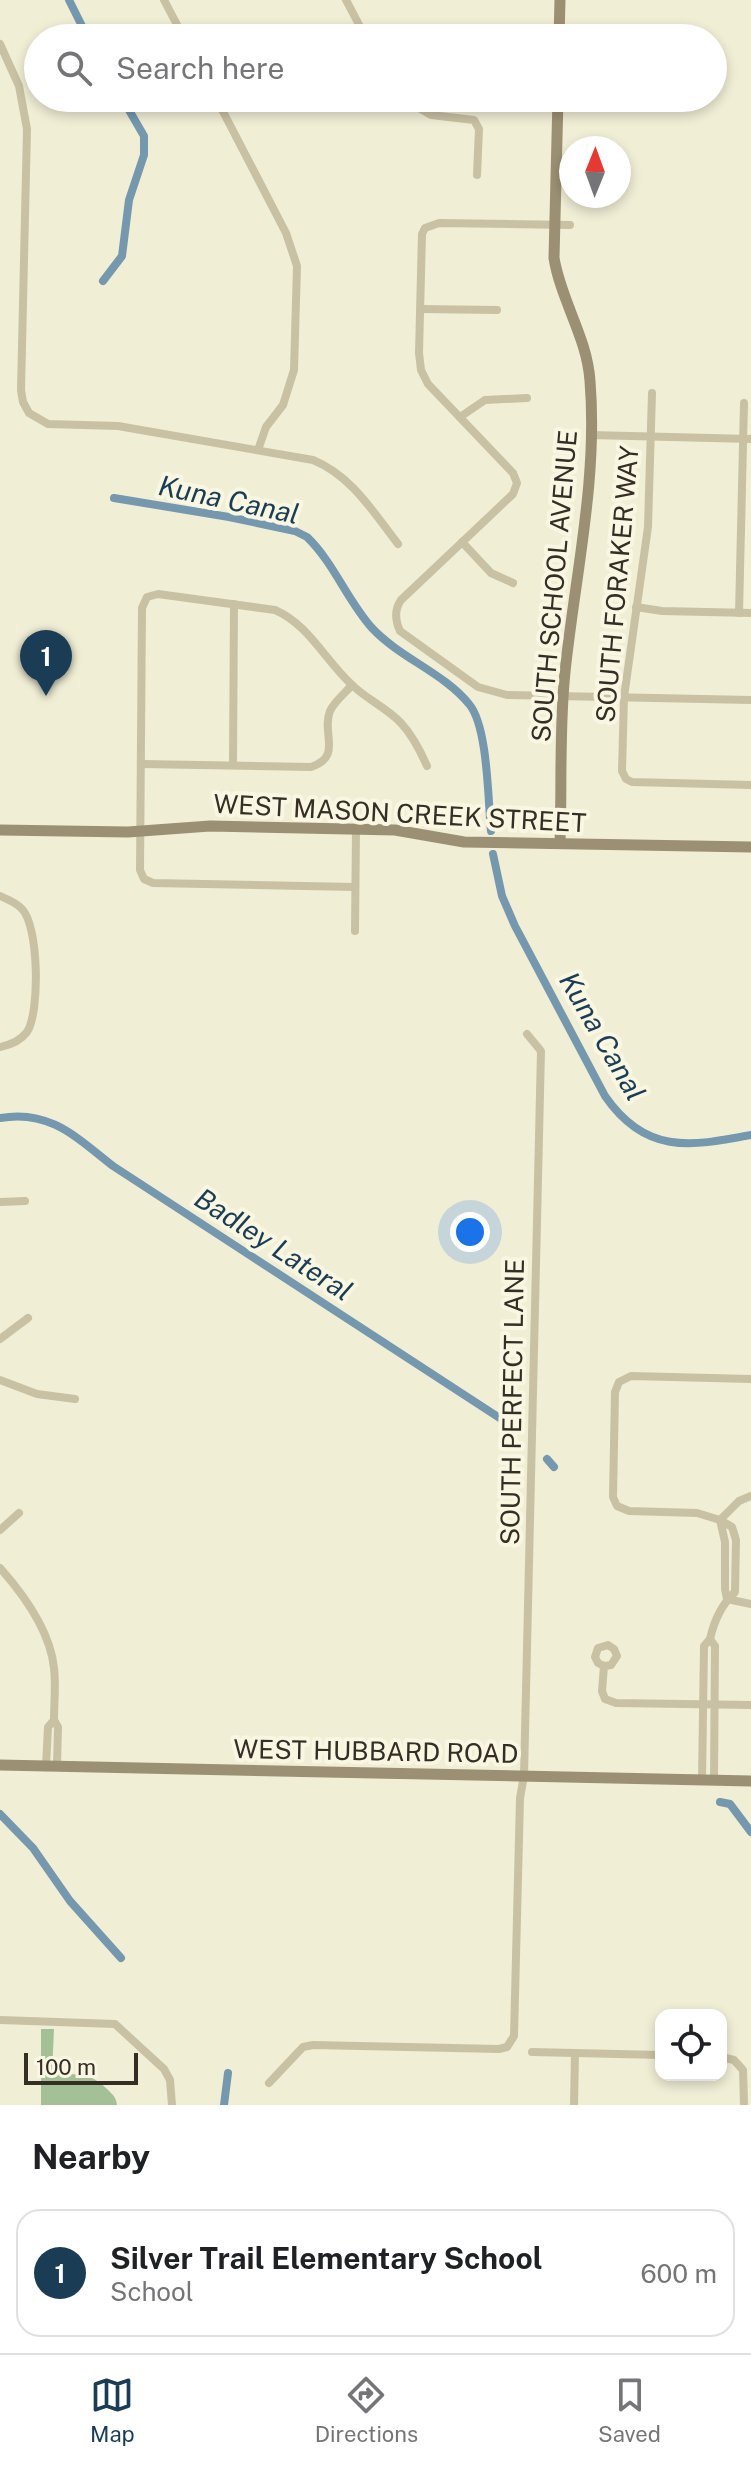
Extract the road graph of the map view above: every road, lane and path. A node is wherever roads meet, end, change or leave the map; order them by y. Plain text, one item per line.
1 (164, 0) edge
2 (346, 0) edge
3 (560, 0) edge
4 (177, 24) edge
5 (359, 24) edge
6 (559, 24) edge
7 (0, 44) edge
8 (223, 112) edge
9 (426, 112) edge
10 (558, 112) edge
11 (477, 175) dead end
12 (556, 225) junction
13 (570, 225) dead end
14 (421, 309) junction
15 (497, 310) dead end
16 (652, 393) dead end
17 (527, 398) dead end
18 (744, 403) dead end
19 (460, 417) junction
20 (590, 435) junction
21 (651, 436) junction
22 (747, 439) edge
23 (258, 450) junction
24 (746, 527) edge
25 (462, 542) junction
26 (398, 544) dead end
27 (513, 583) dead end
28 (234, 604) junction
29 (636, 607) junction
30 (739, 613) junction
31 (751, 613) edge
32 (352, 685) junction
33 (564, 696) junction
34 (624, 697) junction
35 (751, 700) edge
36 (142, 764) junction
37 (233, 765) junction
38 (427, 766) dead end
39 (751, 785) edge
40 (356, 829) junction
41 (0, 830) edge
42 (141, 831) junction
43 (560, 843) junction
44 (751, 847) edge
45 (355, 887) junction
46 (0, 896) edge
47 (355, 931) dead end
48 (527, 1034) dead end
49 (0, 1047) edge
50 (25, 1201) dead end
51 (0, 1202) edge
52 (28, 1318) dead end
53 (0, 1339) edge
54 (751, 1379) edge
55 (0, 1380) edge
56 (75, 1399) dead end
57 (751, 1496) edge
58 (19, 1513) dead end
59 (720, 1520) junction
60 (0, 1530) edge
61 (0, 1568) edge
62 (727, 1599) junction
63 (751, 1604) edge
64 (710, 1639) junction
65 (604, 1666) dead end
66 (703, 1704) junction
67 (715, 1704) junction
68 (751, 1705) edge
69 (0, 1765) edge
70 (52, 1766) junction
71 (524, 1776) junction
72 (708, 1780) junction
73 (751, 1781) edge
74 (0, 2020) edge
75 (532, 2052) dead end
76 (575, 2053) junction
77 (655, 2055) edge
78 (727, 2059) edge
79 (269, 2083) dead end
80 (172, 2105) edge
81 (574, 2105) edge
82 (744, 2105) edge

1 - 4 street
2 - 5 street
3 - 6 street
7 - 23 street
8 - 23 street
9 - 11 street
10 - 12 street, SOUTH SCHOOL AVENUE
12 - 13 street
12 - 14 street
12 - 20 street, SOUTH SCHOOL AVENUE
14 - 15 street
14 - 19 street
16 - 21 street, SOUTH FORAKER WAY
17 - 19 street
18 - 22 street
19 - 25 street
20 - 21 street
20 - 33 street, SOUTH SCHOOL AVENUE
21 - 22 street
21 - 29 street, SOUTH FORAKER WAY
22 - 24 street
23 - 26 street
24 - 30 street
25 - 27 street
25 - 33 street
28 - 32 street
28 - 36 street
28 - 37 street
29 - 30 street
29 - 34 street, SOUTH FORAKER WAY
30 - 31 street
32 - 37 street
32 - 38 street
33 - 34 street
33 - 43 street, SOUTH SCHOOL AVENUE
34 - 35 street
34 - 39 street, SOUTH FORAKER WAY
36 - 37 street
36 - 42 street
40 - 42 street, WEST MASON CREEK STREET
40 - 43 street, WEST MASON CREEK STREET
40 - 45 street
41 - 42 street, WEST MASON CREEK STREET
42 - 45 street
43 - 44 street, WEST MASON CREEK STREET
45 - 47 street
46 - 49 street
48 - 71 street, SOUTH PERFECT LANE
50 - 51 street
52 - 53 street
54 - 59 street
55 - 56 street
57 - 59 street
58 - 60 street
59 - 62 street
61 - 70 street
62 - 63 street
62 - 64 street
64 - 66 street
64 - 67 street
65 - 66 street
66 - 67 street
66 - 72 street
67 - 68 street
67 - 72 street
69 - 70 street, WEST HUBBARD ROAD
70 - 71 street, WEST HUBBARD ROAD
71 - 72 street, WEST HUBBARD ROAD
71 - 79 street, SOUTH PERFECT LANE
72 - 73 street, WEST HUBBARD ROAD
74 - 80 street
75 - 76 street
76 - 77 street
76 - 81 street
78 - 82 street

